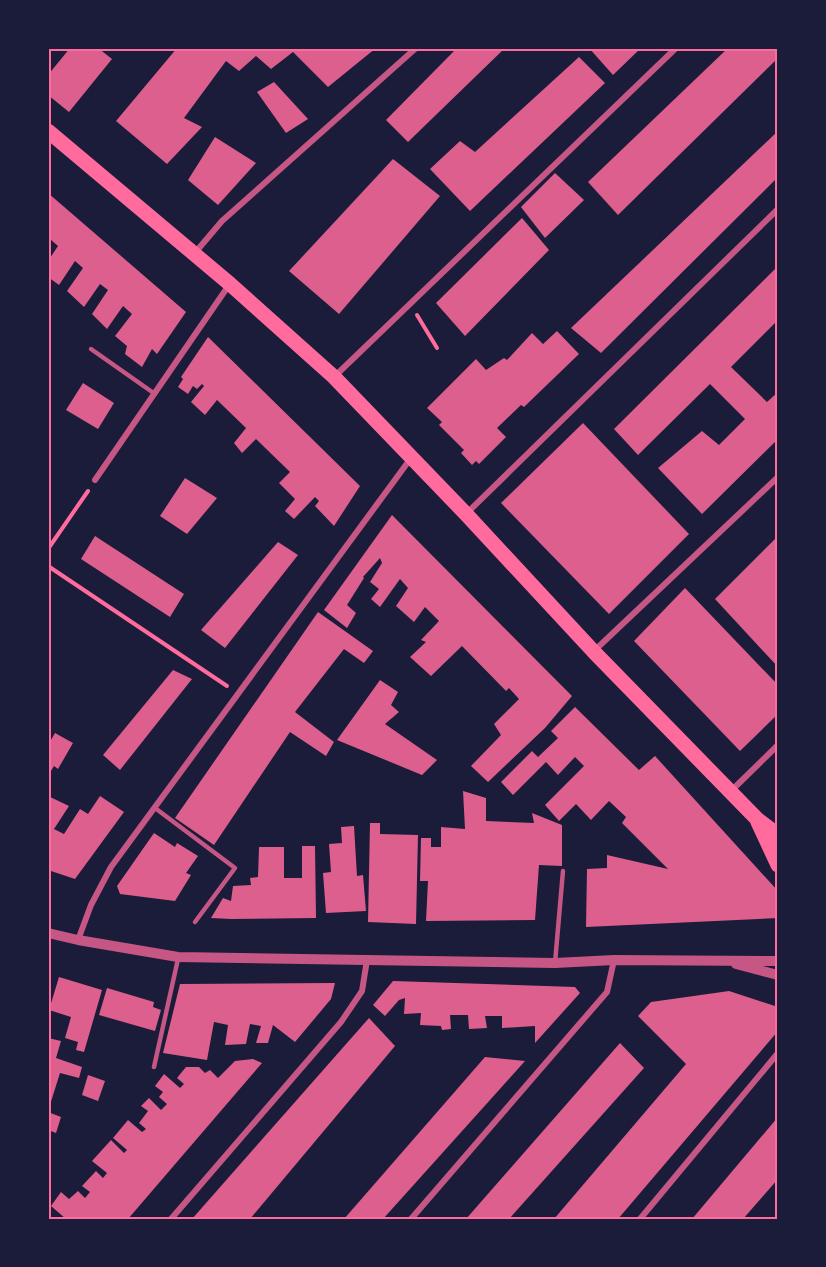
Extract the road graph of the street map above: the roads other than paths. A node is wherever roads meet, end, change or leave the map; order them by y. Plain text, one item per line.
1 (416, 48) edge
2 (676, 48) edge
3 (48, 131) edge
4 (778, 209) edge
5 (194, 254) junction
6 (230, 284) junction
7 (91, 349) dead end
8 (334, 377) junction
9 (156, 394) junction
10 (412, 457) junction
11 (778, 477) edge
12 (96, 480) road end
13 (466, 513) junction
14 (594, 652) junction
15 (778, 745) edge
16 (730, 792) junction
17 (155, 808) junction
18 (757, 819) junction
19 (778, 835) edge
20 (778, 865) edge
21 (562, 871) dead end
22 (195, 922) dead end
23 (48, 933) edge
24 (78, 940) junction
25 (178, 957) junction
26 (367, 960) junction
27 (614, 960) junction
28 (721, 960) junction
29 (778, 961) edge
30 (555, 963) junction
31 (778, 975) edge
32 (778, 1053) edge
33 (154, 1067) dead end
34 (171, 1219) edge
35 (411, 1219) edge
36 (640, 1219) edge

1 - 5 street
2 - 8 street
3 - 5 main road
4 - 13 street
5 - 6 main road
6 - 8 main road
6 - 9 street
7 - 9 lane
8 - 10 main road
9 - 12 street
10 - 13 main road
10 - 17 street
11 - 14 street
13 - 14 main road
14 - 16 main road
15 - 16 street
16 - 18 main road
17 - 22 lane
17 - 24 street
18 - 19 main road
18 - 20 main road
21 - 30 lane
23 - 24 street
24 - 25 street
25 - 26 street
25 - 33 lane
26 - 30 street
26 - 34 street
27 - 28 street
27 - 30 street
27 - 35 street
28 - 29 street
28 - 31 street
32 - 36 street

